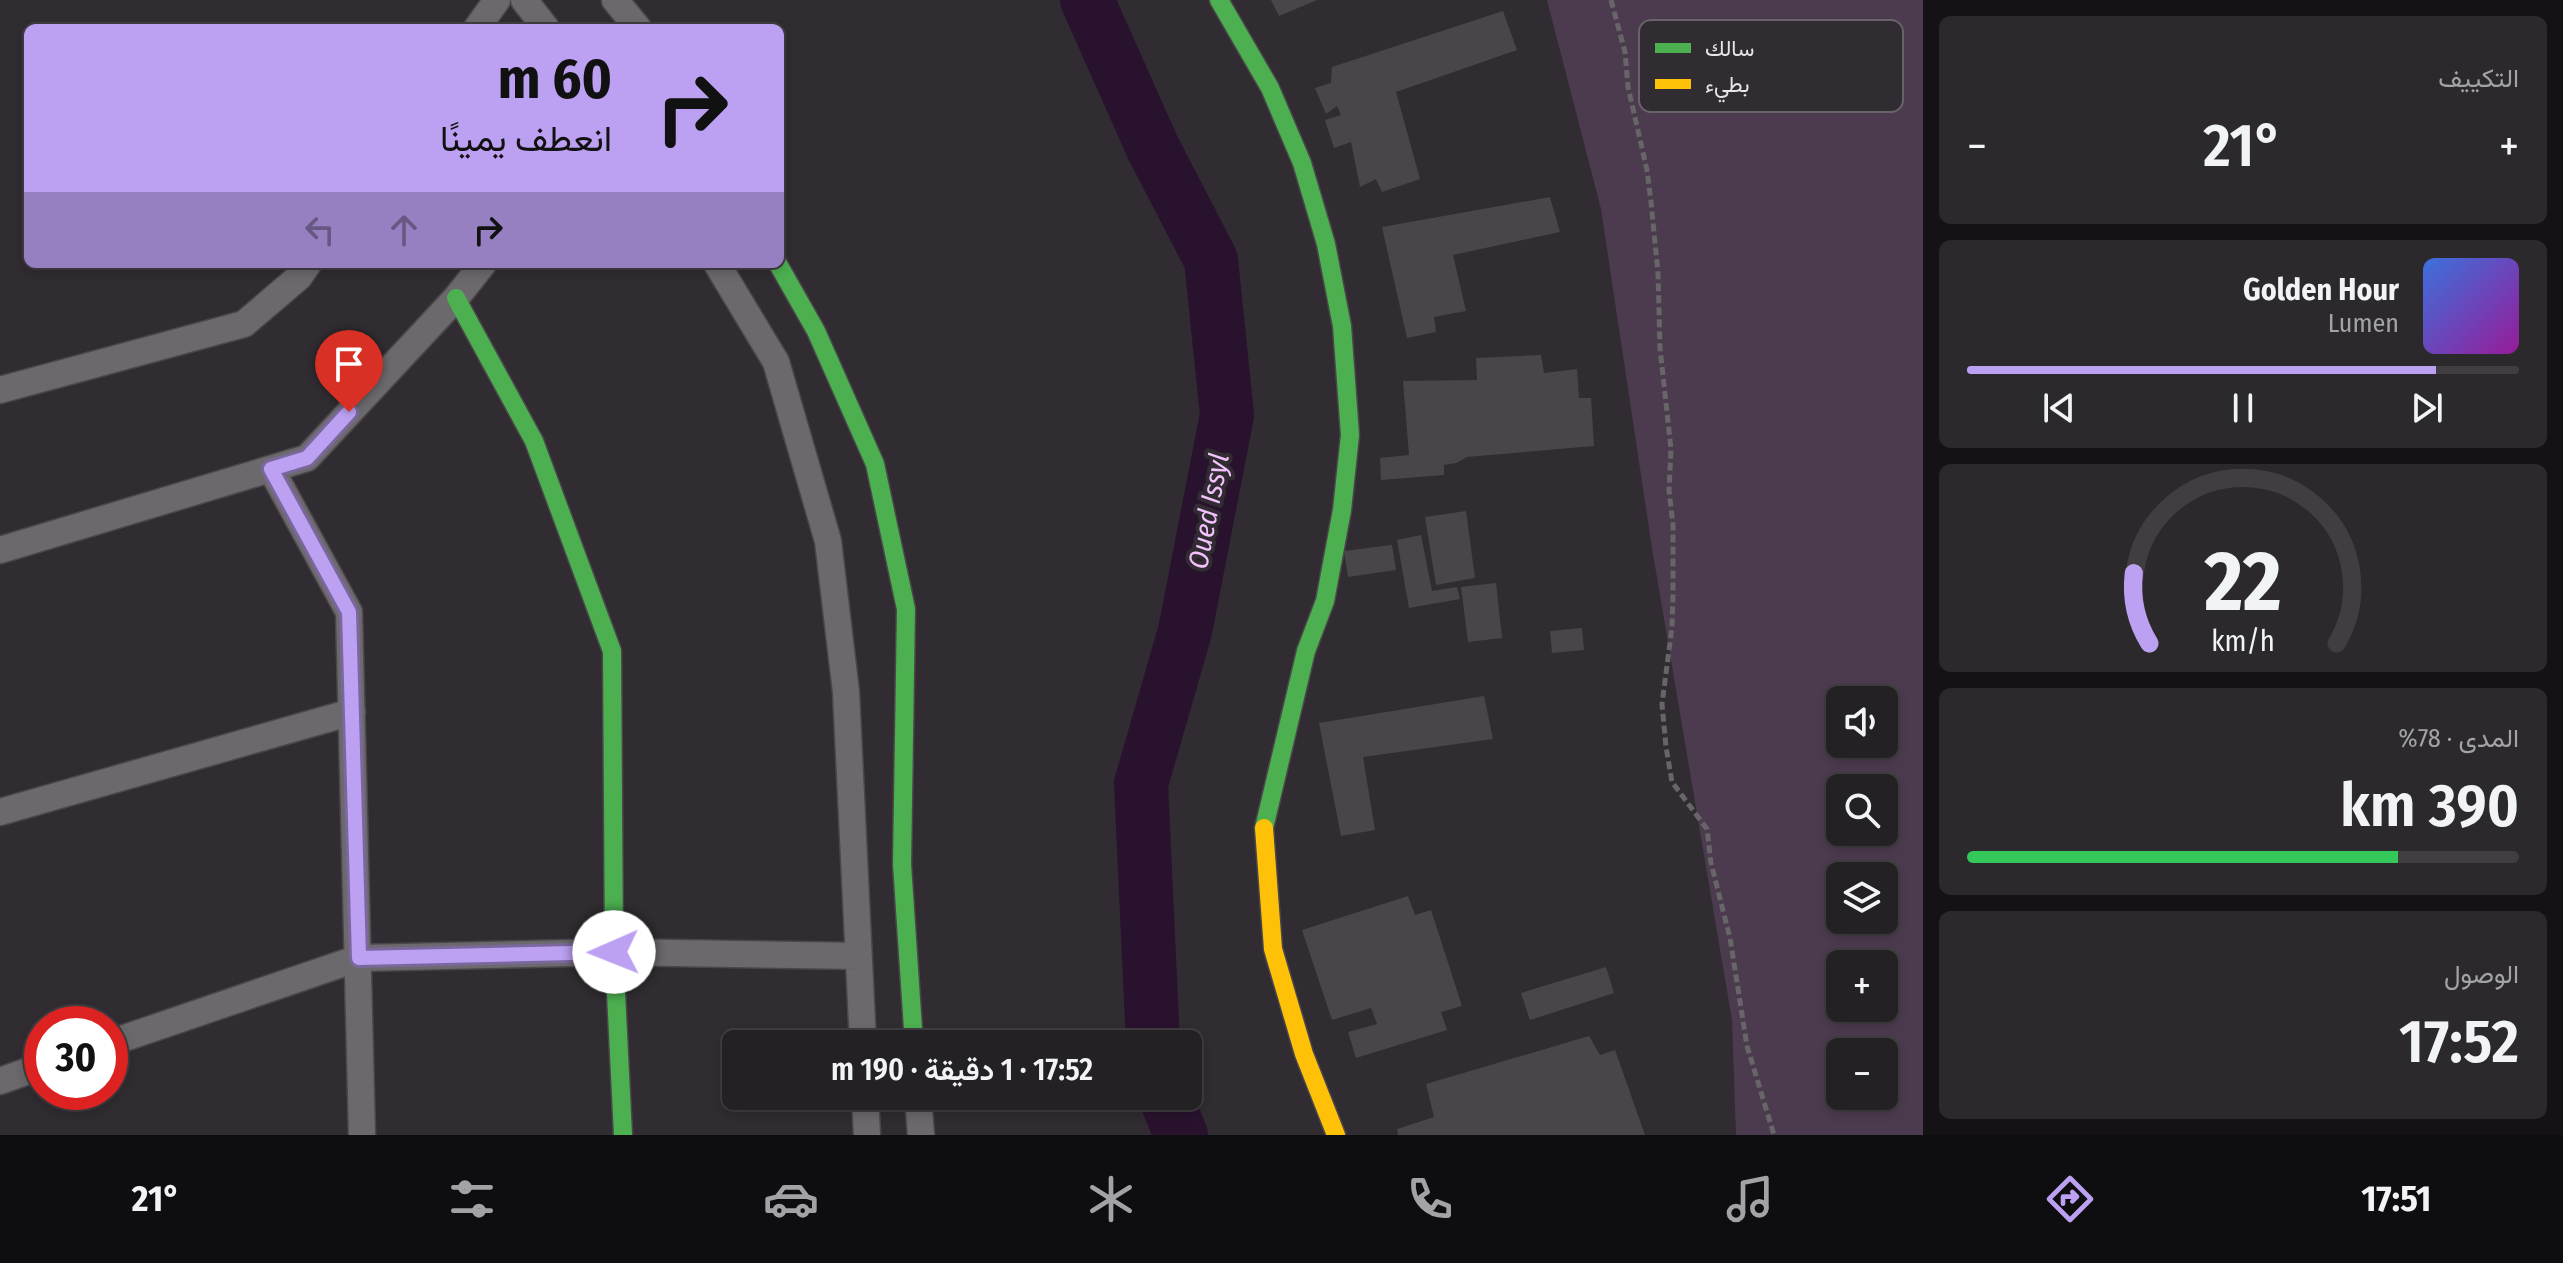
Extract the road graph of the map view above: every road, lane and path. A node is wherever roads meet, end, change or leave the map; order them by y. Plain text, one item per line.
1 (497, 0) edge
2 (524, 0) edge
3 (615, 0) edge
4 (1219, 0) edge
5 (1611, 0) edge
6 (480, 24) edge
7 (543, 24) edge
8 (635, 24) edge
9 (305, 268) edge
10 (480, 268) edge
11 (719, 268) edge
12 (780, 268) edge
13 (456, 298) junction
14 (0, 390) edge
15 (271, 469) junction
16 (0, 550) edge
17 (352, 712) junction
18 (0, 812) edge
19 (614, 952) junction
20 (858, 956) junction
21 (359, 958) junction
22 (862, 1030) edge
23 (913, 1030) edge
24 (128, 1037) edge
25 (24, 1072) edge
26 (0, 1081) edge
27 (866, 1110) edge
28 (919, 1110) edge
29 (362, 1135) edge
30 (623, 1135) edge
31 (867, 1135) edge
32 (921, 1135) edge
33 (1336, 1135) edge
34 (1774, 1135) edge

1 - 6 street
2 - 7 street
3 - 8 street
4 - 33 street
5 - 34 path
9 - 14 street
10 - 13 street
11 - 20 street
12 - 23 street
13 - 15 street
13 - 19 street
15 - 16 street
15 - 17 street
17 - 18 street
17 - 21 street
19 - 20 street
19 - 21 street
19 - 30 street
20 - 22 street
21 - 24 street
21 - 29 street
25 - 26 street
27 - 31 street
28 - 32 street

